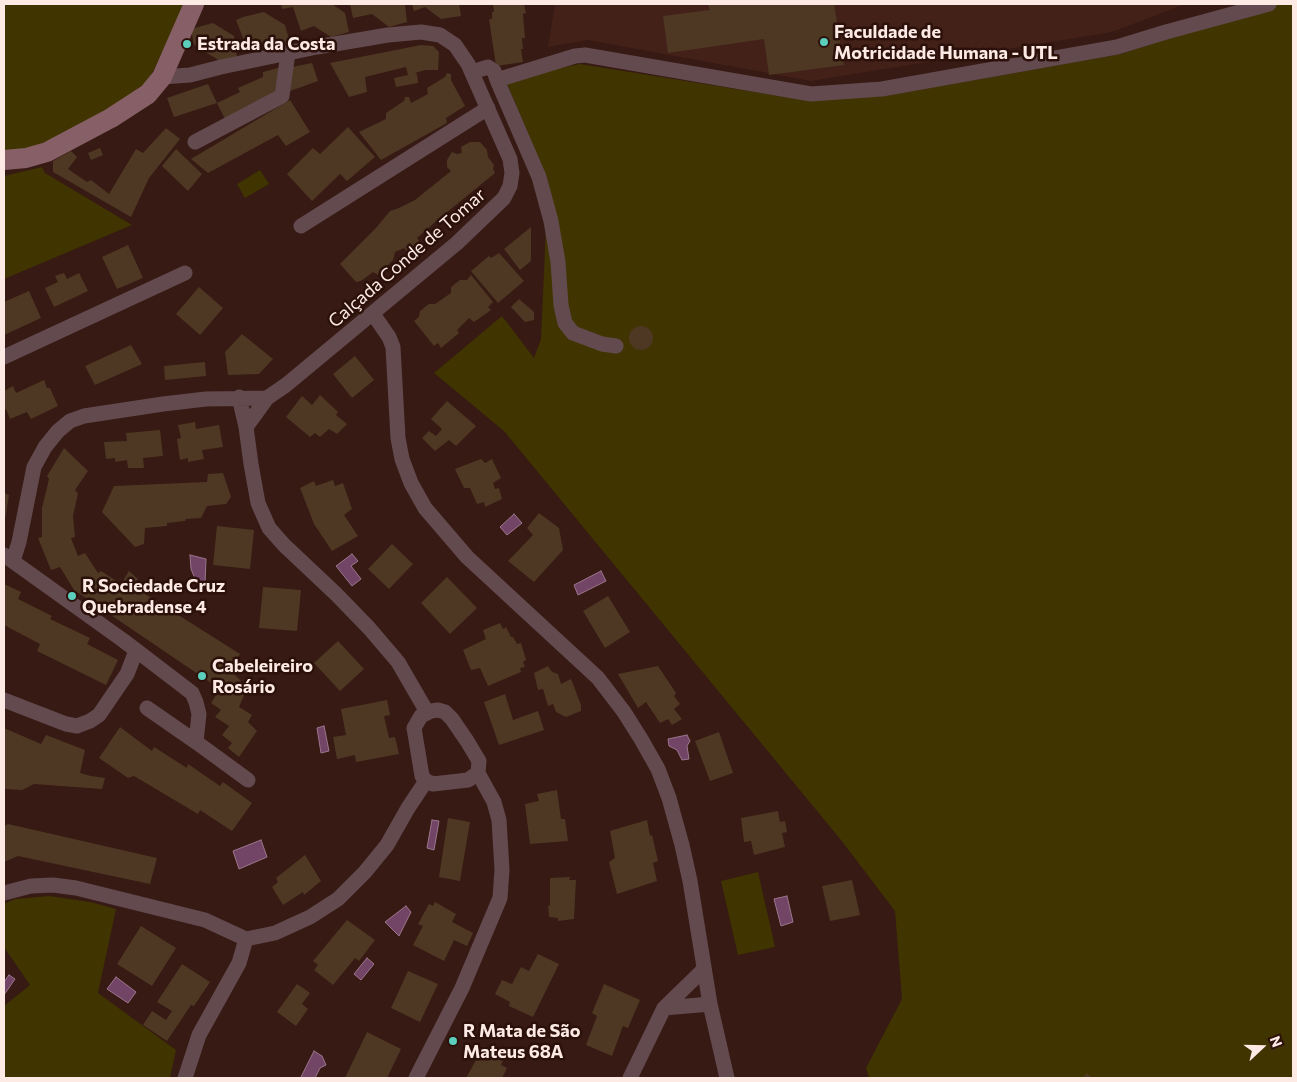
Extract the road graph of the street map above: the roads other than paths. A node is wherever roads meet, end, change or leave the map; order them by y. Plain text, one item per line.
1 (194, 4) edge
2 (1269, 4) edge
3 (288, 53) junction
4 (472, 72) junction
5 (162, 77) junction
6 (497, 80) junction
7 (488, 108) junction
8 (195, 142) dead end
9 (4, 160) edge
10 (301, 226) dead end
11 (185, 273) dead end
12 (373, 314) junction
13 (616, 346) dead end
14 (4, 358) edge
15 (238, 397) junction
16 (266, 398) junction
17 (246, 426) junction
18 (8, 558) edge
19 (136, 651) junction
20 (4, 700) edge
21 (147, 708) dead end
22 (427, 712) junction
23 (196, 742) junction
24 (478, 773) junction
25 (248, 780) dead end
26 (426, 781) junction
27 (4, 893) edge
28 (246, 939) junction
29 (704, 970) junction
30 (710, 1004) junction
31 (664, 1008) junction
32 (185, 1078) edge
33 (416, 1078) edge
34 (630, 1078) edge
35 (727, 1078) edge

1 - 5 street
2 - 6 street
3 - 4 street, Calçada Conde de Tomar
3 - 5 street, Calçada Conde de Tomar
3 - 8 street
4 - 6 street
4 - 7 street, Calçada Conde de Tomar
5 - 9 street
6 - 13 street
7 - 10 street
7 - 12 street, Calçada Conde de Tomar
11 - 14 street
12 - 16 street, Calçada Conde de Tomar
12 - 29 street
15 - 16 street
15 - 17 street
15 - 18 street
16 - 17 street
17 - 22 street
18 - 19 street
19 - 20 street
19 - 23 street
21 - 23 street
22 - 24 street
22 - 26 street
23 - 25 street
24 - 26 street
24 - 33 street
26 - 28 street
27 - 28 street
28 - 32 street
29 - 30 street
29 - 31 street
30 - 31 street
30 - 35 street
31 - 34 street

